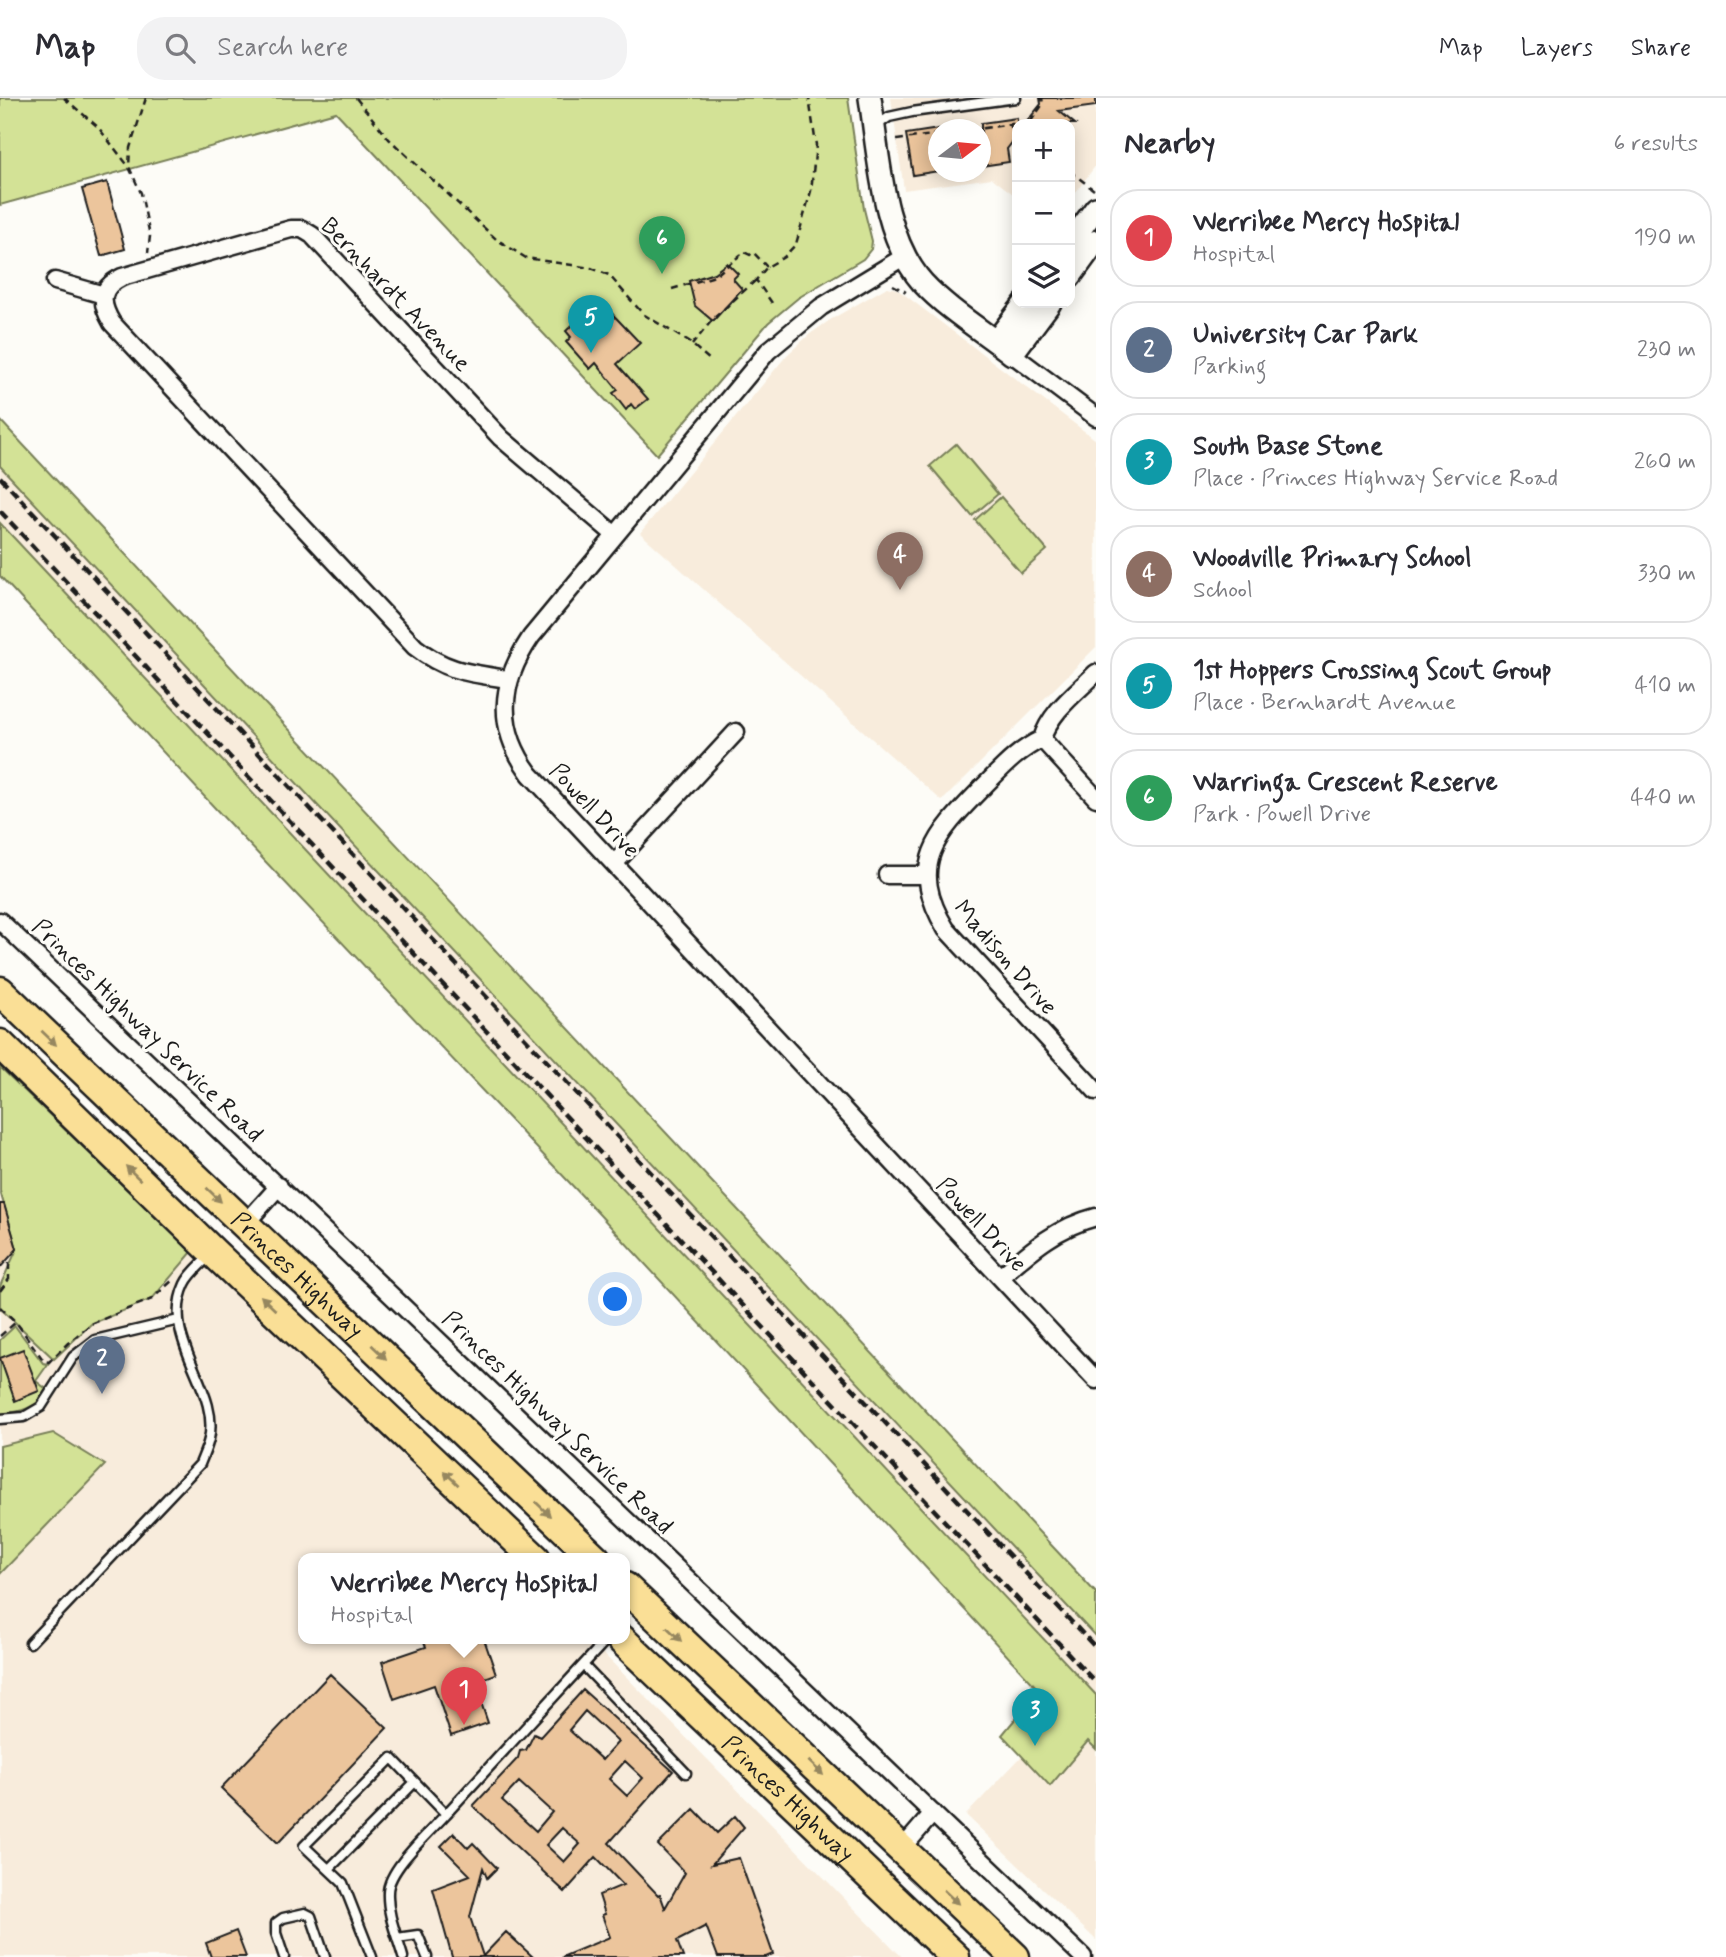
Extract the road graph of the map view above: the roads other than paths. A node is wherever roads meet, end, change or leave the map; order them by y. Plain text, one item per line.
1 (870, 98) edge
2 (1016, 98) edge
3 (875, 127) junction
4 (1096, 208) edge
5 (1075, 236) edge
6 (1096, 241) edge
7 (905, 256) junction
8 (1075, 270) edge
9 (55, 281) dead end
10 (104, 295) junction
11 (1023, 308) edge
12 (1045, 308) edge
13 (1004, 347) junction
14 (1096, 417) edge
15 (615, 535) junction
16 (1096, 673) edge
17 (508, 679) junction
18 (736, 732) dead end
19 (1042, 739) junction
20 (1096, 798) edge
21 (614, 864) junction
22 (887, 875) dead end
23 (928, 875) junction
24 (0, 921) edge
25 (0, 991) edge
26 (0, 1044) edge
27 (1096, 1091) edge
28 (279, 1186) junction
29 (1096, 1217) edge
30 (245, 1224) junction
31 (213, 1252) junction
32 (1000, 1277) junction
33 (179, 1320) junction
34 (1096, 1380) edge
35 (0, 1419) edge
36 (531, 1553) edge
37 (590, 1553) edge
38 (630, 1592) edge
39 (30, 1643) dead end
40 (602, 1644) edge
41 (626, 1644) edge
42 (583, 1665) junction
43 (766, 1721) junction
44 (740, 1752) junction
45 (686, 1773) dead end
46 (415, 1782) junction
47 (933, 1813) junction
48 (446, 1814) junction
49 (901, 1850) junction
50 (329, 1869) junction
51 (877, 1882) junction
52 (397, 1938) junction
53 (1079, 1955) edge
54 (284, 1957) edge
55 (326, 1957) edge
56 (372, 1957) edge
57 (401, 1957) edge
58 (427, 1957) edge
59 (955, 1957) edge
60 (1015, 1957) edge

1 - 3 street
2 - 3 lane
3 - 7 street
4 - 5 street
6 - 8 street
7 - 13 street
7 - 15 street, Powell Drive
9 - 10 street
10 - 15 street, Bernhardt Avenue
10 - 17 street
11 - 13 street
12 - 13 street
13 - 14 street
15 - 17 street, Powell Drive
16 - 19 street, Madison Drive
17 - 21 street, Powell Drive
18 - 21 street
19 - 20 street
19 - 23 street, Madison Drive
21 - 32 street, Powell Drive
22 - 23 street
23 - 27 street, Madison Drive
24 - 28 street, Princes Highway Service Road
25 -> 30 highway, Princes Highway
31 -> 26 highway, Princes Highway
28 - 30 street
28 - 47 street, Princes Highway Service Road
29 - 32 street
30 - 31 highway
30 -> 37 highway, Princes Highway
31 - 33 lane
36 -> 31 highway, Princes Highway
32 - 34 street, Powell Drive
33 - 35 lane
33 - 39 lane
38 -> 43 highway, Princes Highway
40 - 42 lane
41 - 44 highway, Princes Highway
42 - 45 lane
42 - 48 lane
43 - 44 highway
43 -> 49 highway, Princes Highway
44 - 51 highway, Princes Highway
46 - 48 lane
46 - 50 lane
46 - 50 lane
47 - 49 street
47 - 53 street, Princes Highway Service Road
48 - 52 lane
49 - 51 highway
49 -> 60 highway, Princes Highway
50 - 56 lane
51 - 59 highway, Princes Highway
52 - 57 lane
52 - 58 lane
54 - 55 lane

